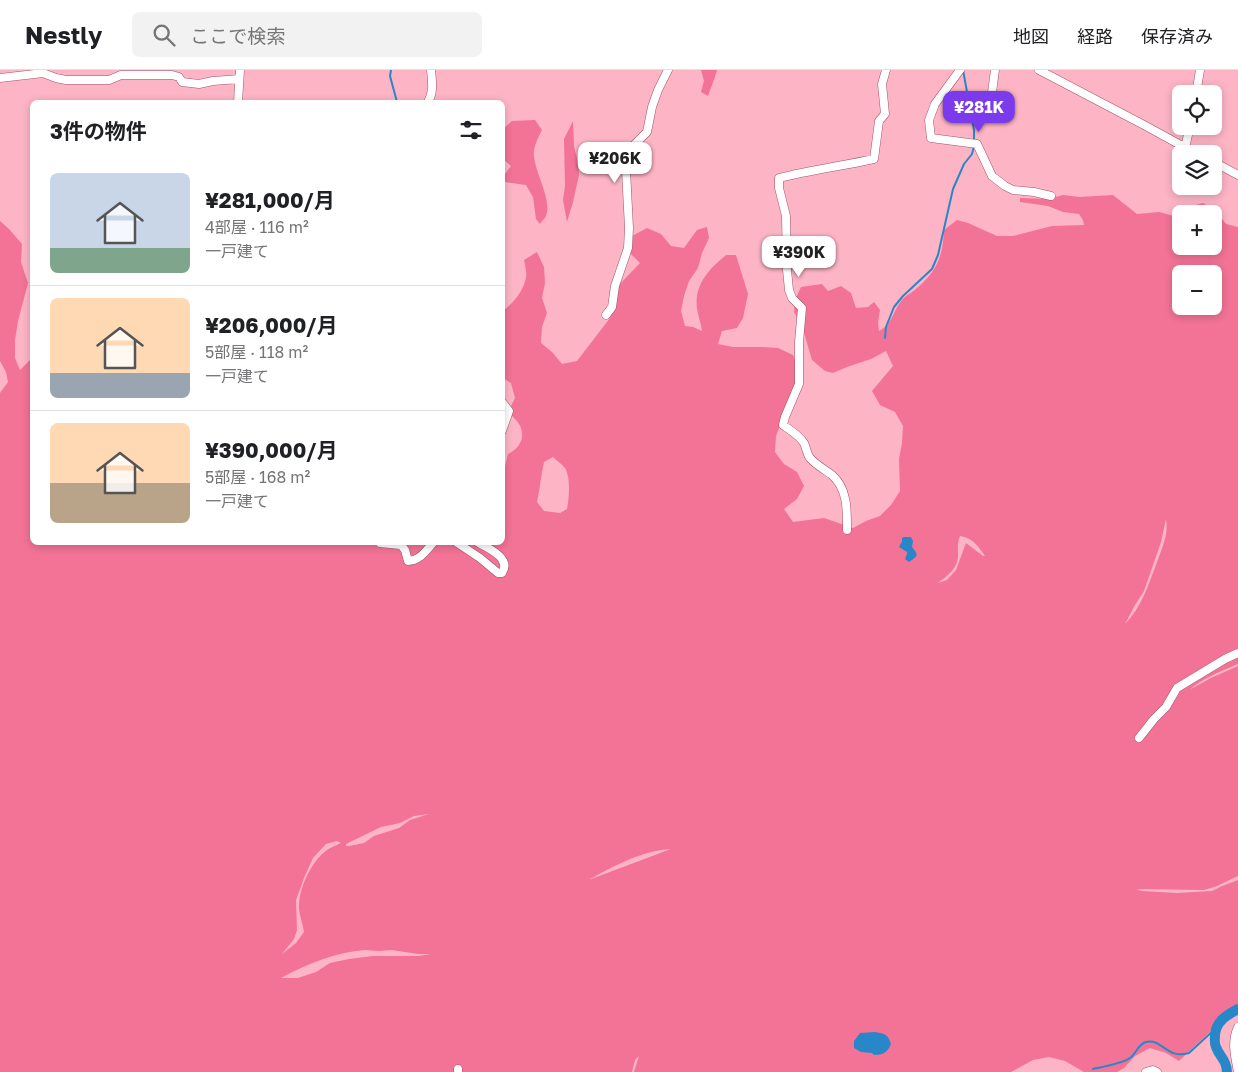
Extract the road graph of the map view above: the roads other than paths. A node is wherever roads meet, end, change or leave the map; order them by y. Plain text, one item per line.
1 (240, 70) edge
2 (431, 70) edge
3 (668, 70) edge
4 (886, 70) edge
5 (960, 70) edge
6 (995, 70) edge
7 (1039, 70) edge
8 (1200, 70) edge
9 (180, 74) edge
10 (0, 78) edge
11 (239, 79) junction
12 (1198, 85) edge
13 (238, 100) edge
14 (429, 100) edge
15 (991, 100) dead end
16 (1180, 145) edge
17 (1222, 166) edge
18 (1238, 175) edge
19 (1051, 196) dead end
20 (606, 316) dead end
21 (505, 405) edge
22 (505, 422) edge
23 (847, 530) dead end
24 (401, 545) edge
25 (431, 545) edge
26 (460, 545) edge
27 (482, 545) edge
28 (1238, 653) edge
29 (1139, 738) dead end
30 (1238, 1027) edge
31 (1146, 1072) edge
32 (1157, 1072) edge
33 (1238, 1072) edge

1 - 11 street
2 - 14 street
3 - 20 street
4 - 23 street
5 - 19 street
6 - 15 street
7 - 16 street
8 - 12 street
9 - 10 street
9 - 11 street
11 - 13 street
17 - 18 street
21 - 22 street
24 - 25 street
26 - 27 street
28 - 29 street
30 - 33 street
31 - 32 street

